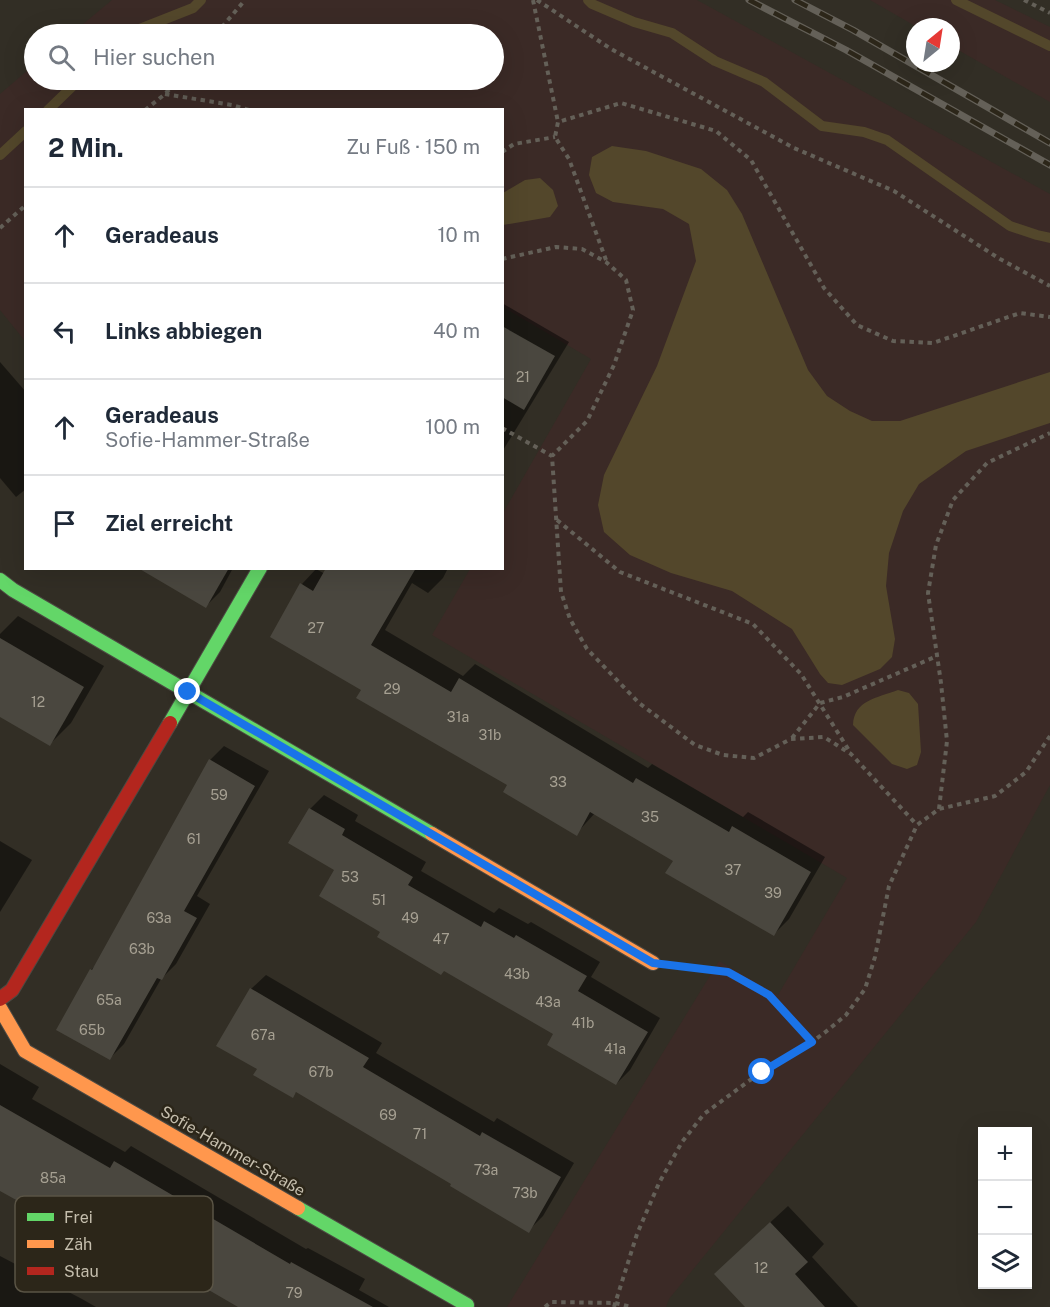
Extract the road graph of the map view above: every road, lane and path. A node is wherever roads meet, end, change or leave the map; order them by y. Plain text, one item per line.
1 (245, 0) edge
2 (535, 0) edge
3 (1024, 0) edge
4 (1050, 13) edge
5 (225, 24) edge
6 (169, 90) edge
7 (165, 94) junction
8 (148, 108) edge
9 (242, 108) edge
10 (558, 123) junction
11 (555, 137) junction
12 (504, 151) edge
13 (24, 207) edge
14 (0, 228) edge
15 (504, 259) edge
16 (606, 262) junction
17 (1050, 286) edge
18 (1050, 317) edge
19 (504, 429) edge
20 (1050, 433) edge
21 (552, 456) junction
22 (556, 520) junction
23 (259, 570) edge
24 (0, 580) edge
25 (937, 656) junction
26 (188, 692) junction
27 (820, 703) junction
28 (1050, 736) edge
29 (791, 739) junction
30 (851, 754) junction
31 (939, 809) junction
32 (916, 825) junction
33 (653, 963) joint
34 (0, 999) edge
35 (0, 1008) edge
36 (812, 1042) junction
37 (467, 1305) dead end
38 (615, 1305) edge
39 (545, 1307) edge
40 (632, 1307) edge

1 - 5 path
2 - 10 path
2 - 17 path
3 - 4 path
6 - 7 path
7 - 8 path
7 - 9 path
10 - 11 path
10 - 18 path
11 - 12 path
11 - 16 path
13 - 14 path
15 - 16 path
16 - 21 path
19 - 21 path
20 - 25 path
21 - 22 path
22 - 27 path
22 - 29 path
23 - 26 street
24 - 26 street
25 - 27 path
25 - 31 path
26 - 33 street
26 - 34 street
27 - 29 path
27 - 30 path
28 - 31 path
29 - 30 path
30 - 32 path
31 - 32 path
32 - 36 path
33 - 36 path
35 - 37 street, Sofie-Hammer-Straße
36 - 38 path
38 - 39 path
38 - 40 path

